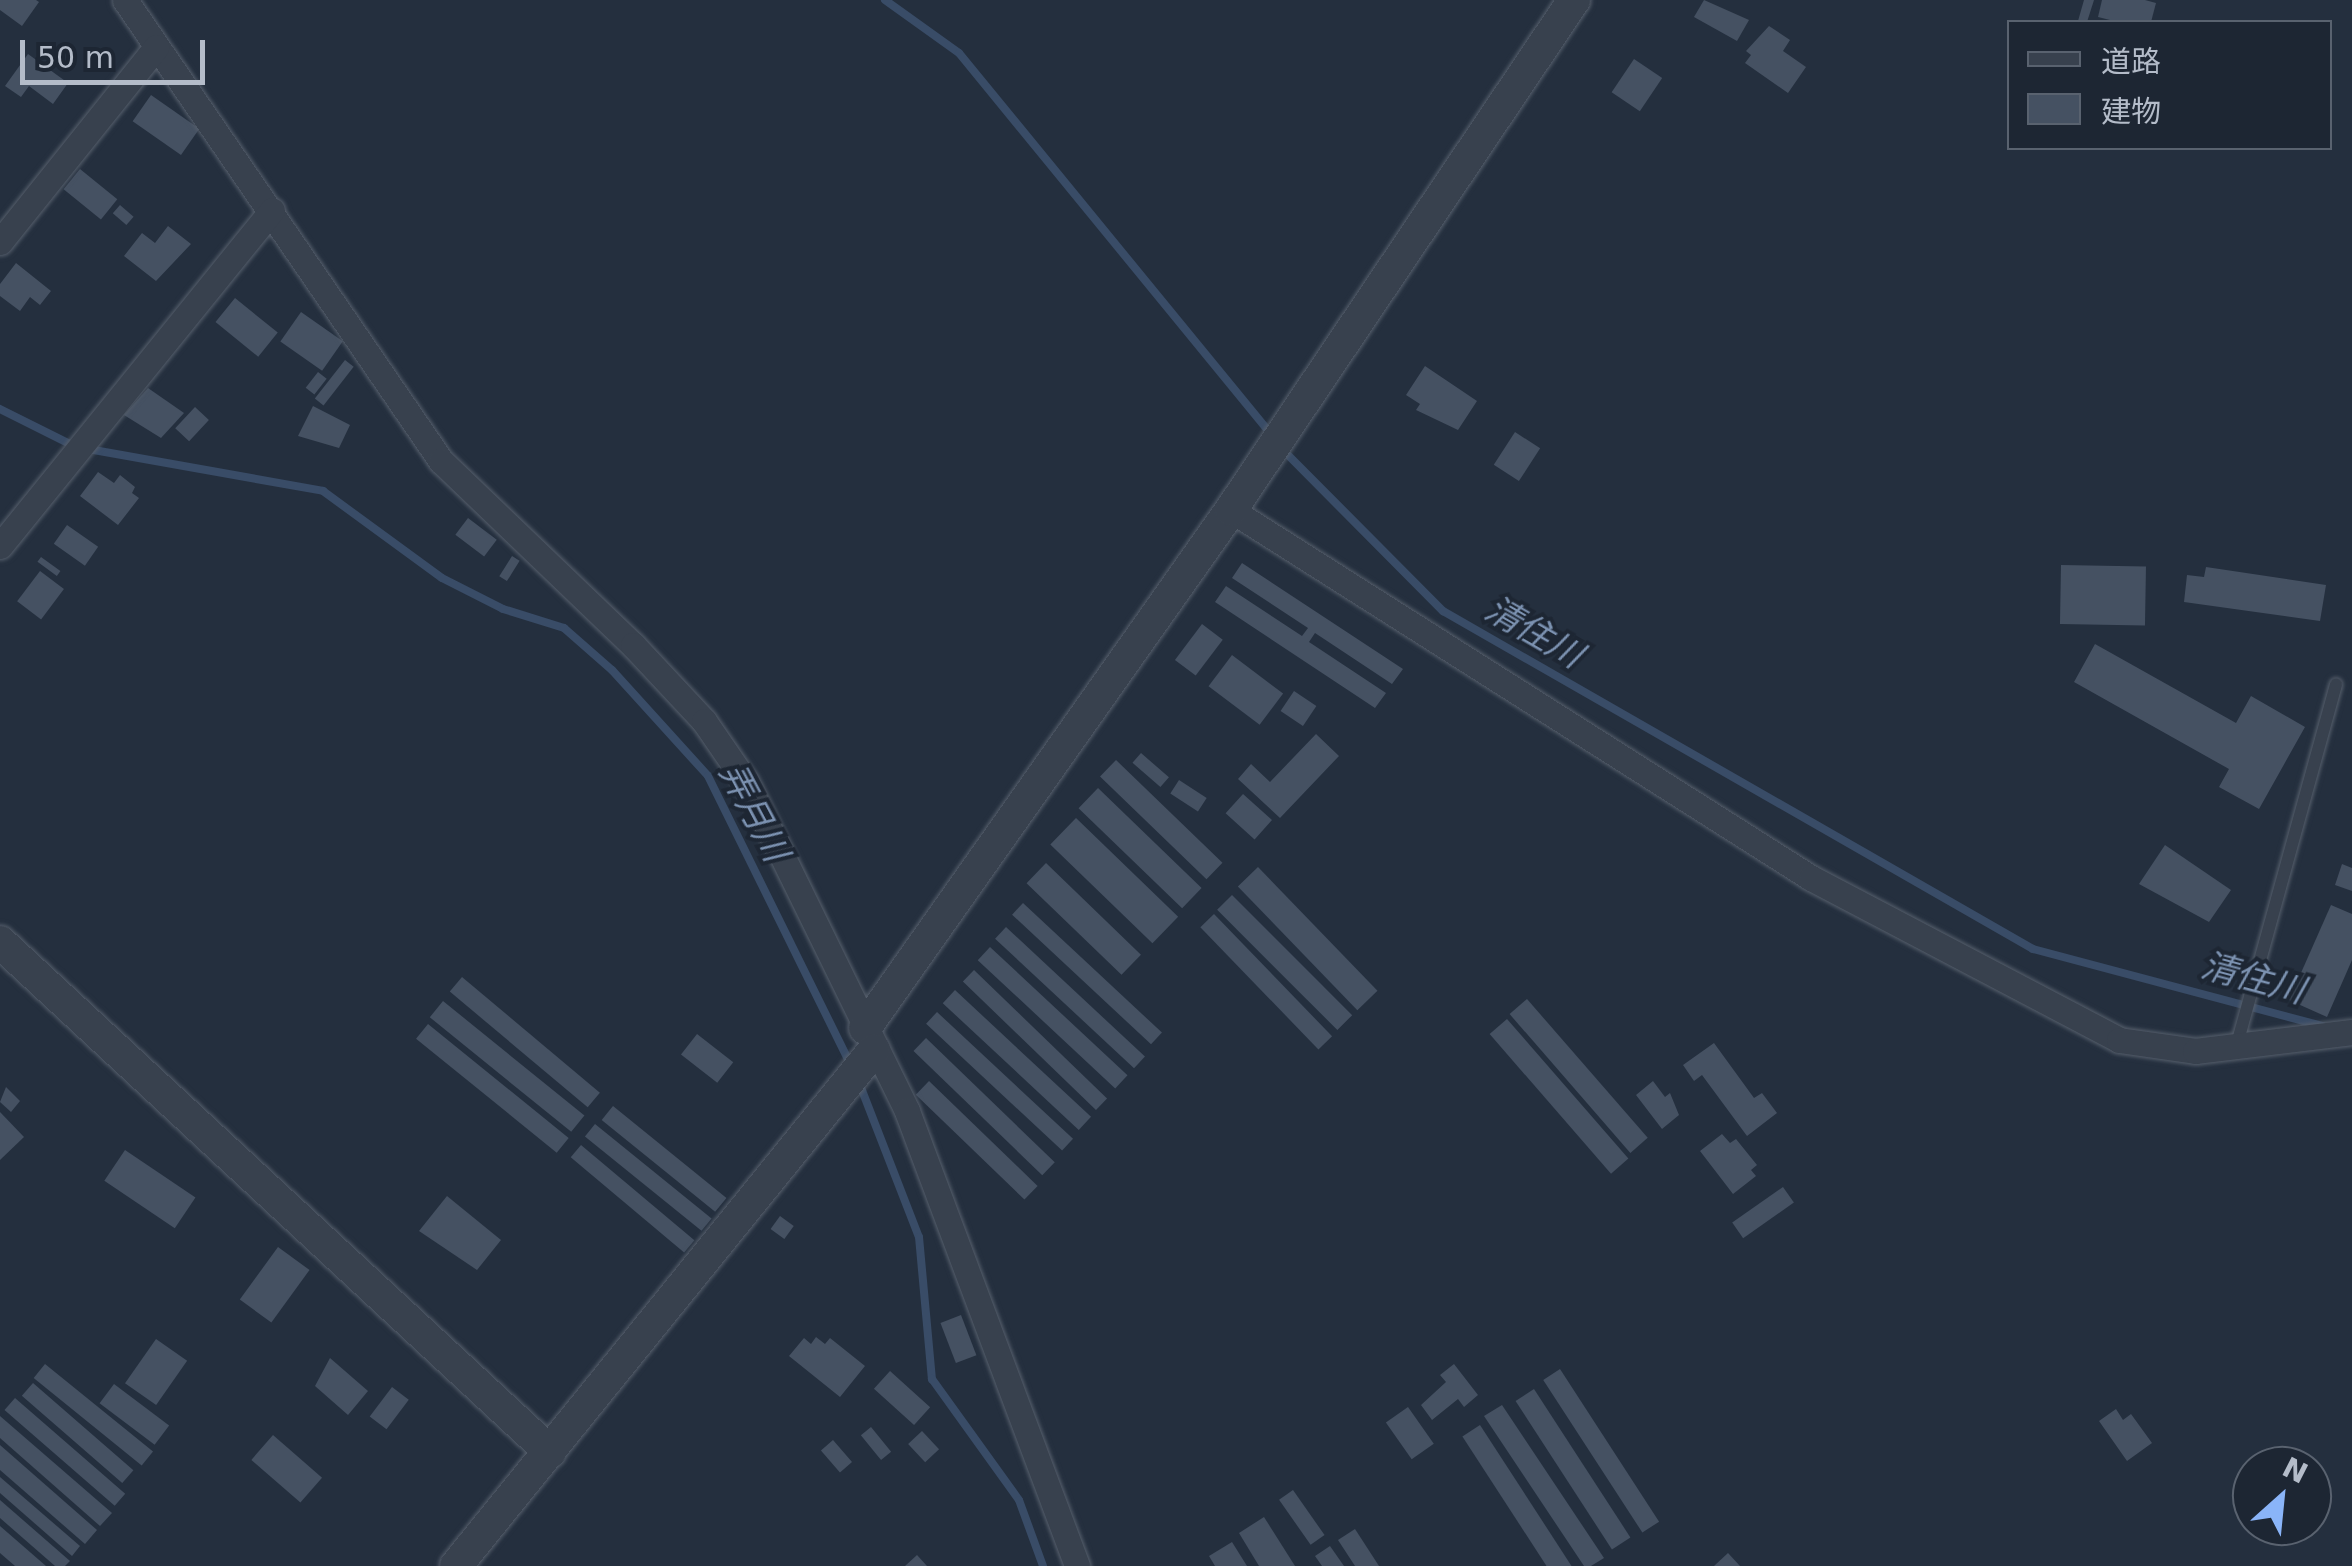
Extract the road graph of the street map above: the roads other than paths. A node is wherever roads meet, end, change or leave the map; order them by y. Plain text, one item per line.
1 (124, 0) edge
2 (1574, 0) edge
3 (156, 47) junction
4 (272, 210) junction
5 (0, 242) edge
6 (1230, 510) junction
7 (0, 546) edge
8 (2336, 684) dead end
9 (0, 942) edge
10 (2352, 1032) edge
11 (869, 1039) junction
12 (2237, 1044) junction
13 (550, 1452) junction
14 (456, 1566) edge
15 (1077, 1566) edge

1 - 3 street
2 - 6 street
3 - 4 street
3 - 5 street
4 - 7 street
4 - 11 street
6 - 11 street
6 - 12 street
8 - 12 lane
9 - 13 street
10 - 12 street
11 - 13 street
11 - 15 street
13 - 14 street

